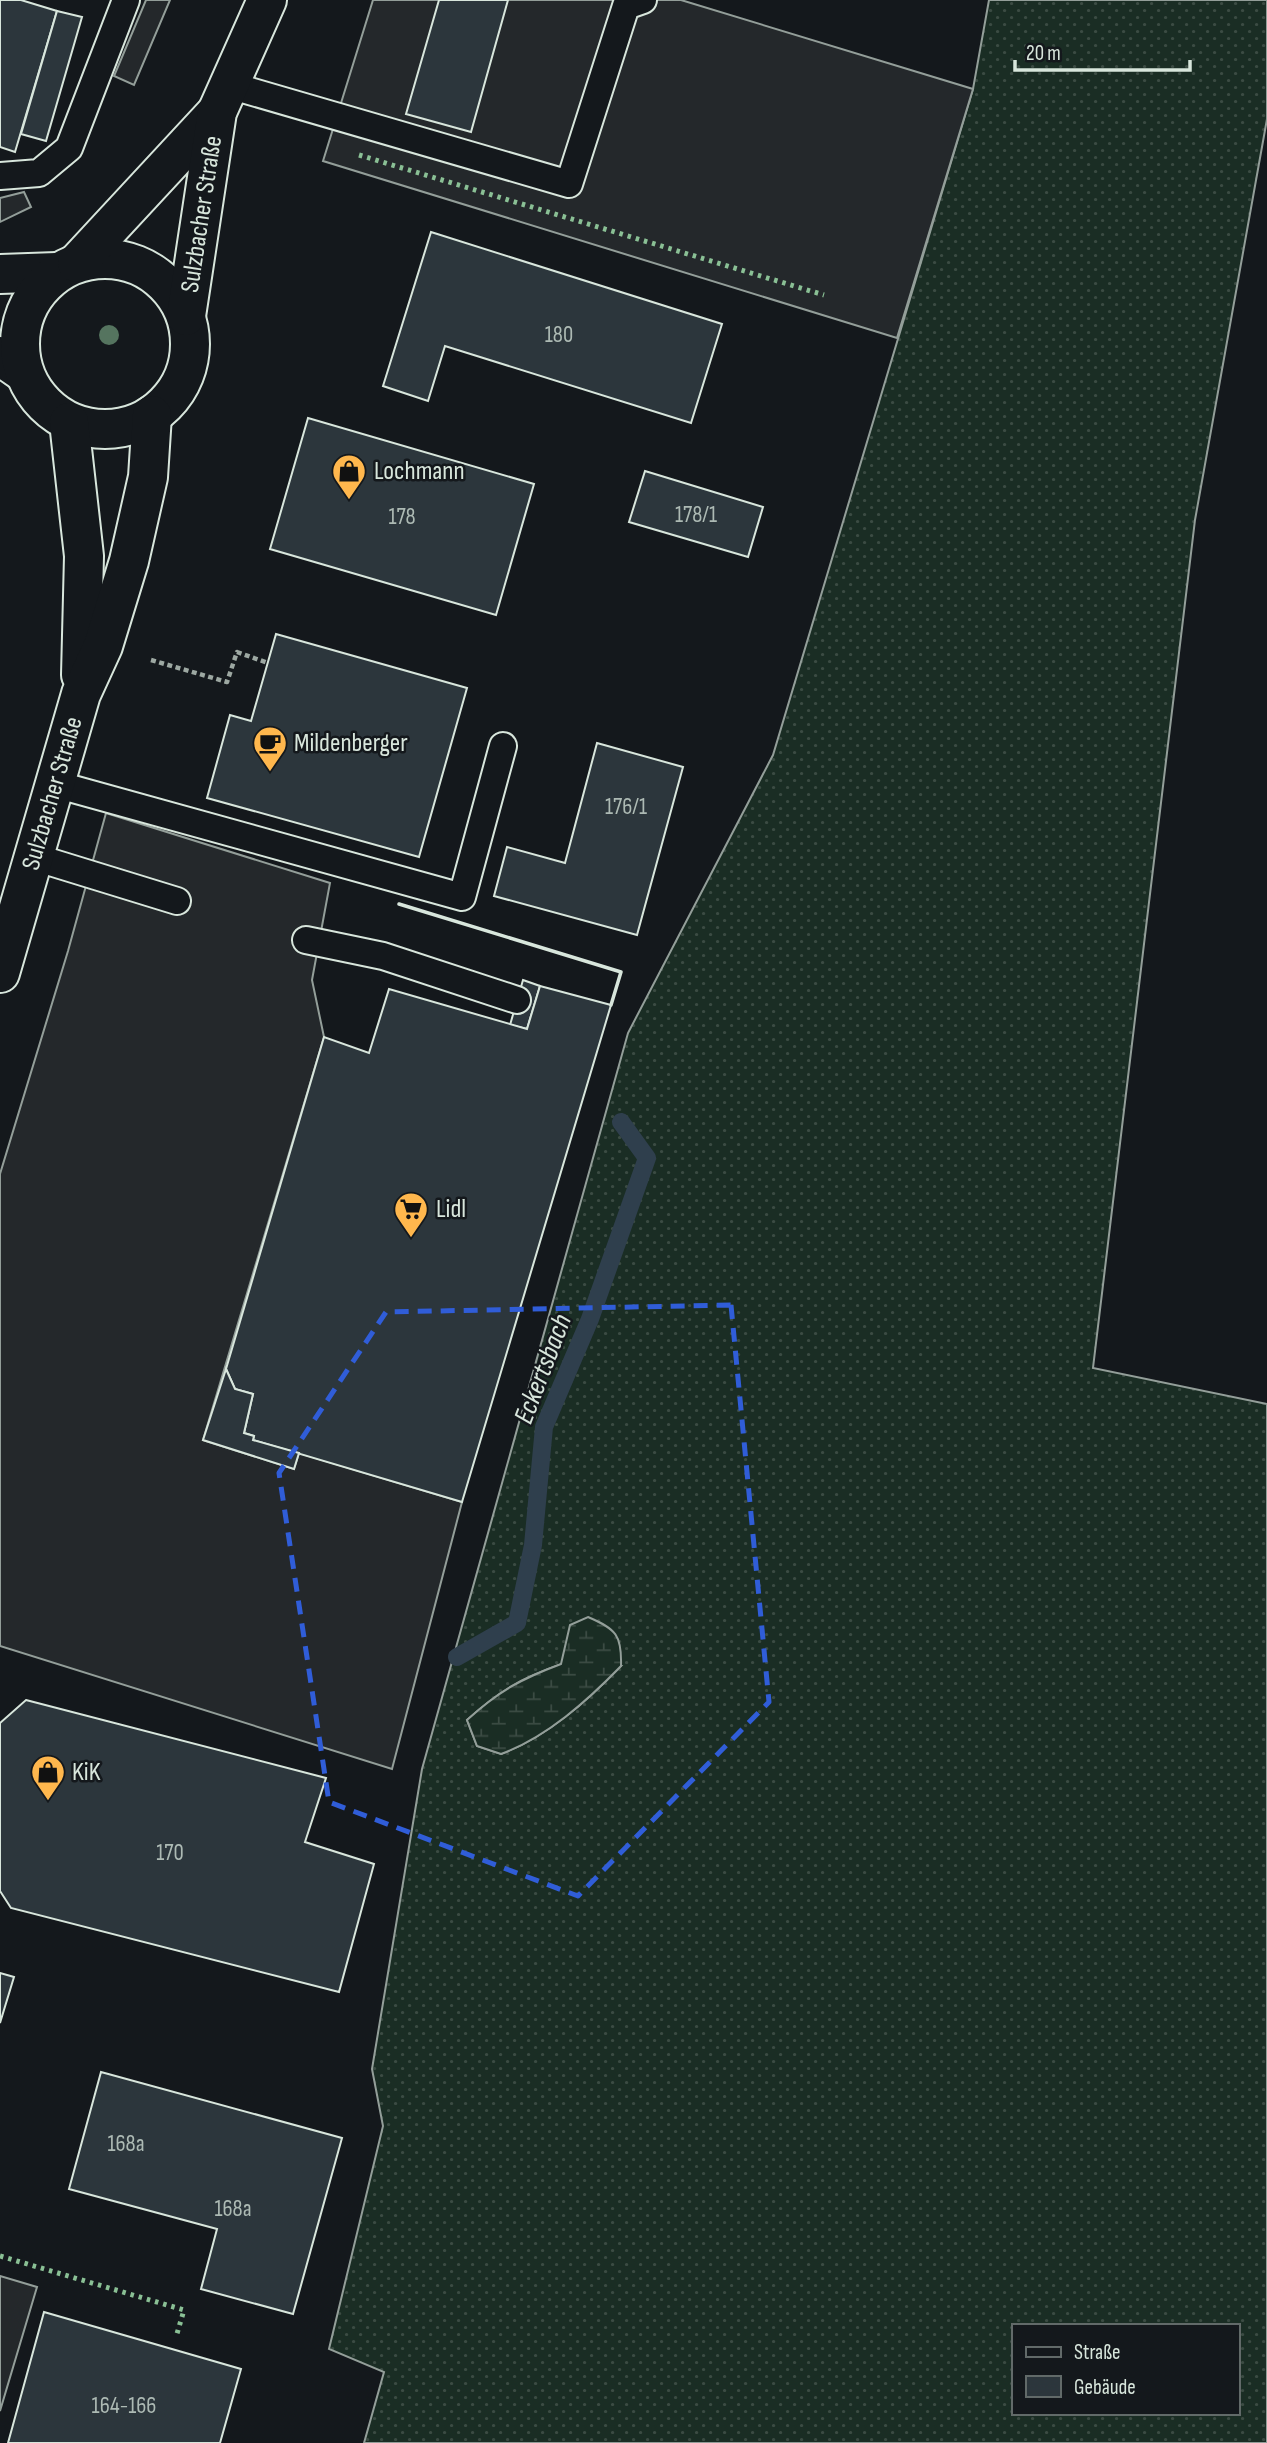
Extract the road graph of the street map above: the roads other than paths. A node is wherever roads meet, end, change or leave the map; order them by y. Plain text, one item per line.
1 (126, 0) edge
2 (267, 0) edge
3 (643, 0) edge
4 (223, 98) junction
5 (0, 176) edge
6 (67, 267) junction
7 (0, 274) edge
8 (186, 316) junction
9 (11, 364) edge
10 (152, 415) junction
11 (69, 422) junction
12 (81, 694) junction
13 (503, 746) dead end
14 (55, 784) junction
15 (34, 857) junction
16 (177, 901) dead end
17 (306, 940) dead end
18 (0, 973) edge
19 (517, 1000) dead end

1 - 5 lane
2 - 4 street, Sulzbacher Straße
3 - 4 lane
4 - 6 street, Sulzbacher Straße
4 - 8 street, Sulzbacher Straße
6 - 7 street
6 - 8 street, Sulzbacher Straße
6 - 9 street, Sulzbacher Straße
8 - 10 street, Sulzbacher Straße
9 - 11 street, Sulzbacher Straße
10 - 11 street, Sulzbacher Straße
10 - 12 street, Sulzbacher Straße
11 - 12 street, Sulzbacher Straße
12 - 14 street, Sulzbacher Straße
13 - 14 lane
14 - 15 street, Sulzbacher Straße
15 - 16 lane
15 - 18 street, Sulzbacher Straße
17 - 19 lane

